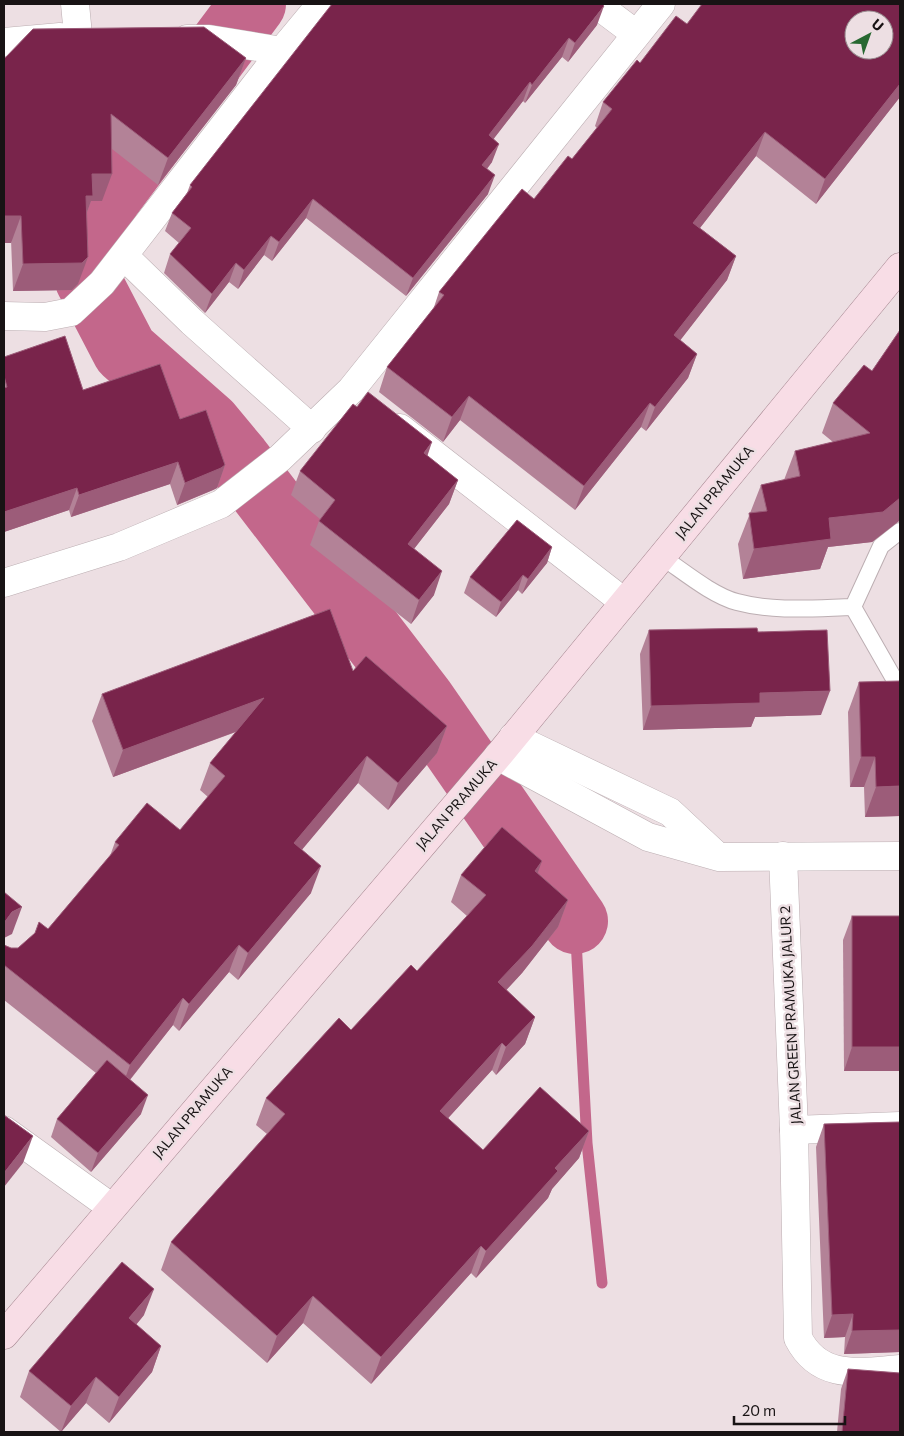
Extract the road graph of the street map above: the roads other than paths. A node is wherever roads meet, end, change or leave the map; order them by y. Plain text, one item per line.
1 (75, 4) edge
2 (320, 4) edge
3 (596, 4) edge
4 (662, 4) edge
5 (636, 34) junction
6 (78, 35) junction
7 (106, 36) edge
8 (163, 38) edge
9 (4, 42) edge
10 (282, 50) junction
11 (124, 256) junction
12 (900, 266) edge
13 (4, 316) edge
14 (367, 402) junction
15 (312, 429) junction
16 (900, 531) edge
17 (662, 557) junction
18 (4, 583) edge
19 (624, 602) junction
20 (853, 607) junction
21 (900, 682) edge
22 (500, 753) junction
23 (783, 856) junction
24 (900, 856) edge
25 (900, 1126) edge
26 (4, 1130) edge
27 (794, 1130) junction
28 (111, 1207) junction
29 (4, 1335) edge
30 (900, 1369) edge

1 - 6 street
2 - 10 street
3 - 5 street
4 - 5 street
5 - 14 street
6 - 7 street
6 - 9 street
8 - 10 street
10 - 11 street
11 - 13 street
11 - 15 street
12 - 17 main road, JALAN PRAMUKA
14 - 15 street
14 - 19 street
15 - 18 street
16 - 20 lane
17 - 19 main road, JALAN PRAMUKA
17 - 20 lane
19 - 22 main road, JALAN PRAMUKA
20 - 21 lane
22 - 23 street
22 - 28 main road, JALAN PRAMUKA
23 - 24 street
23 - 27 street, JALAN GREEN PRAMUKA JALUR 2
25 - 27 street, JALAN GREEN PRAMUKA JALUR 2
26 - 28 street
27 - 30 street
28 - 29 main road, JALAN PRAMUKA

